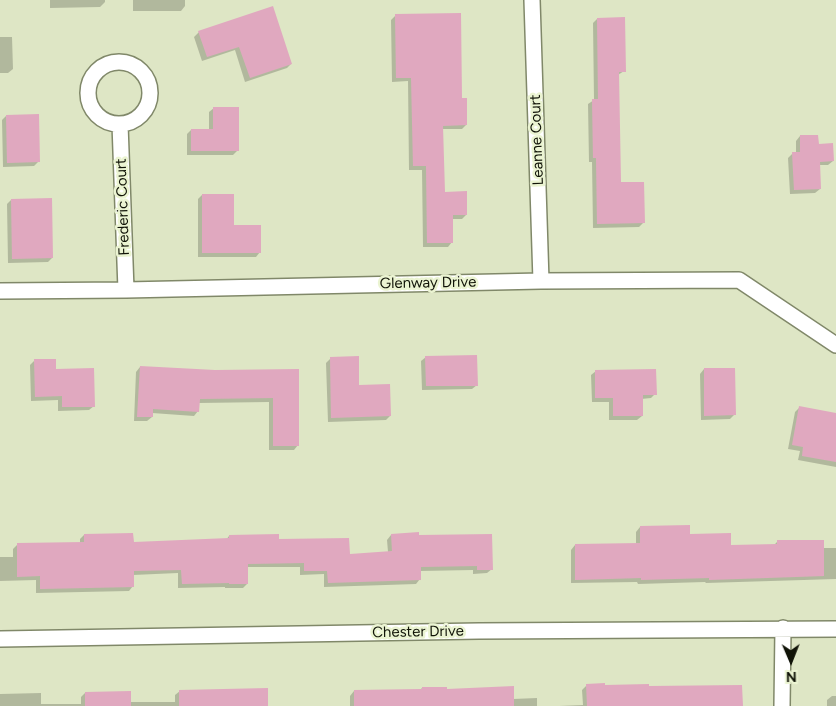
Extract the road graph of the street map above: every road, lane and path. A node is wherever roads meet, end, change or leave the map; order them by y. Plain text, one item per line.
1 (532, 0) edge
2 (120, 124) junction
3 (541, 281) junction
4 (126, 290) junction
5 (0, 291) edge
6 (836, 345) edge
7 (783, 628) junction
8 (836, 628) edge
9 (0, 639) edge
10 (782, 706) edge

1 - 3 street, Leanne Court
2 - 2 street
2 - 4 street, Frederic Court
3 - 4 street, Glenway Drive
3 - 6 street, Glenway Drive
4 - 5 street, Glenway Drive
7 - 8 street, Chester Drive
7 - 9 street, Chester Drive
7 - 10 street

